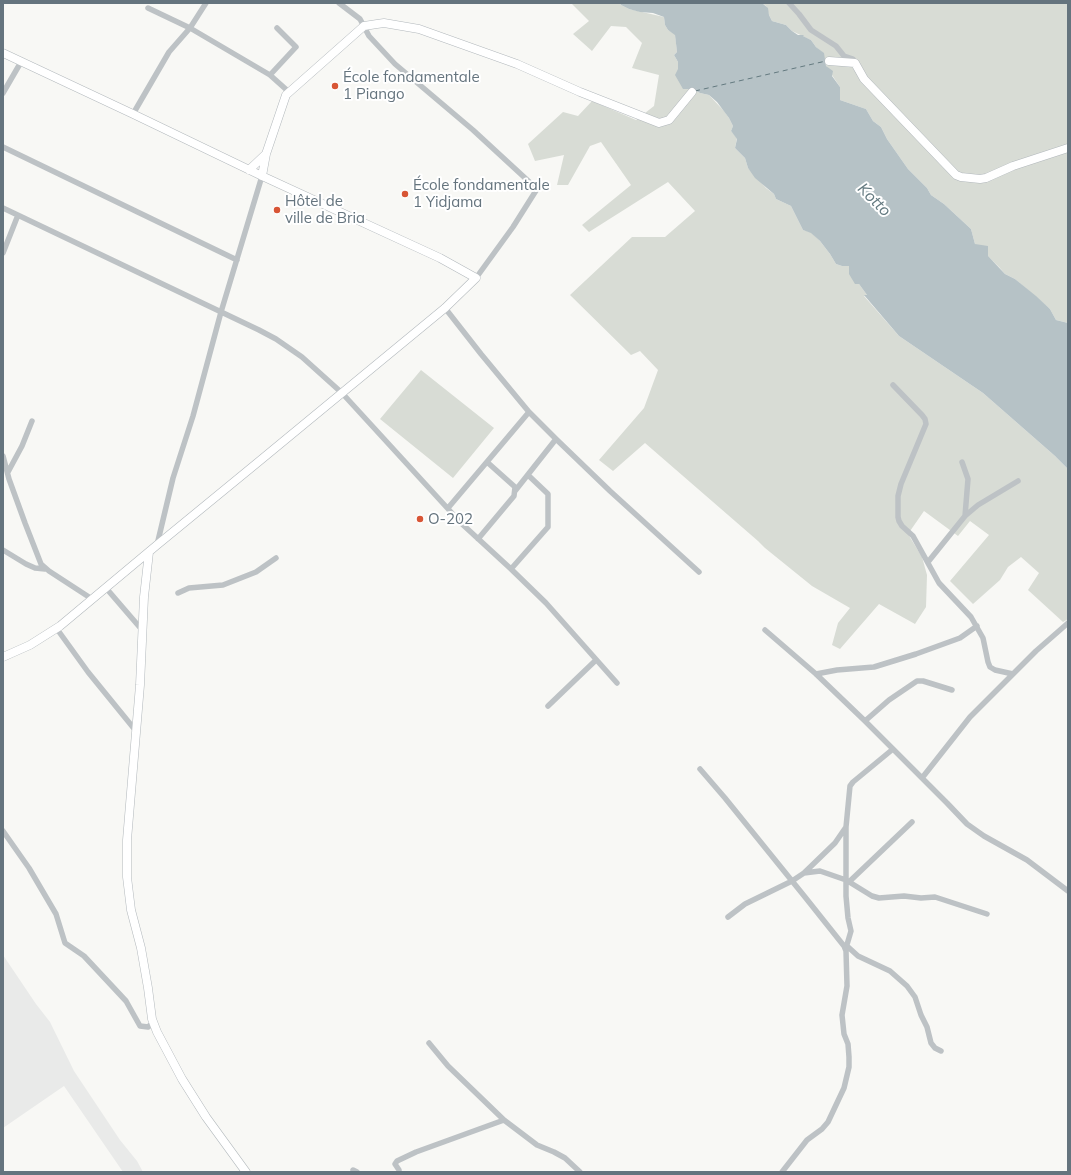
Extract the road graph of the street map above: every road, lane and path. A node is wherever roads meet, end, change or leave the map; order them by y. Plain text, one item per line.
1 (206, 3) edge
2 (339, 3) edge
3 (788, 3) edge
4 (148, 8) dead end
5 (364, 26) junction
6 (190, 28) junction
7 (277, 28) dead end
8 (3, 54) edge
9 (829, 61) dead end
10 (21, 62) junction
11 (853, 62) junction
12 (270, 75) junction
13 (289, 92) junction
14 (692, 92) dead end
15 (3, 93) edge
16 (133, 114) junction
17 (3, 147) edge
18 (1068, 148) edge
19 (266, 154) junction
20 (249, 170) junction
21 (262, 176) junction
22 (3, 208) edge
23 (18, 215) junction
24 (3, 253) edge
25 (237, 260) junction
26 (476, 278) junction
27 (445, 308) junction
28 (221, 312) junction
29 (893, 384) dead end
30 (342, 393) junction
31 (529, 412) junction
32 (32, 421) dead end
33 (556, 439) junction
34 (3, 456) edge
35 (487, 462) junction
36 (962, 462) dead end
37 (8, 472) junction
38 (528, 475) junction
39 (9, 479) junction
40 (1018, 481) dead end
41 (3, 482) edge
42 (515, 492) junction
43 (448, 508) junction
44 (965, 516) junction
45 (478, 539) junction
46 (157, 544) junction
47 (3, 550) edge
48 (149, 552) junction
49 (276, 558) dead end
50 (928, 562) junction
51 (45, 569) junction
52 (511, 569) junction
53 (699, 572) dead end
54 (106, 588) junction
55 (178, 593) dead end
56 (92, 599) junction
57 (1068, 623) edge
58 (976, 626) junction
59 (56, 628) junction
60 (765, 630) dead end
61 (143, 631) junction
62 (3, 657) edge
63 (596, 660) junction
64 (816, 674) junction
65 (1013, 674) junction
66 (617, 683) dead end
67 (952, 690) dead end
68 (548, 706) dead end
69 (865, 721) junction
70 (136, 731) junction
71 (893, 749) junction
72 (700, 769) dead end
73 (922, 778) junction
74 (912, 822) dead end
75 (846, 827) junction
76 (3, 831) edge
77 (804, 873) junction
78 (848, 880) junction
79 (792, 881) junction
80 (1068, 891) edge
81 (987, 914) dead end
82 (728, 917) dead end
83 (846, 947) junction
84 (153, 1023) junction
85 (429, 1043) dead end
86 (941, 1051) dead end
87 (504, 1120) junction
88 (246, 1172) edge
89 (399, 1172) edge
90 (580, 1172) edge
91 (782, 1172) edge

1 - 6 street
2 - 5 street
3 - 11 street
4 - 6 street
5 - 13 main road
5 - 14 main road
5 - 26 street
6 - 12 street
6 - 16 street
7 - 12 street
8 - 10 main road
9 - 11 main road
10 - 15 street
10 - 16 main road
11 - 18 main road
12 - 13 street
13 - 19 main road
16 - 20 main road
17 - 25 street
19 - 20 main road
19 - 21 main road
20 - 21 main road
21 - 25 street
21 - 26 main road
22 - 23 street
23 - 24 street
23 - 28 street
25 - 28 street
26 - 27 main road
27 - 30 main road
27 - 31 street
28 - 30 street
28 - 46 street
29 - 50 street
30 - 43 street
30 - 46 main road
31 - 33 street
31 - 35 street
32 - 37 street
33 - 38 street
33 - 53 street
34 - 37 street
35 - 42 street
35 - 43 street
36 - 44 street
37 - 39 street
38 - 42 street
38 - 52 street
39 - 41 street
39 - 51 street
40 - 44 street
42 - 45 street
43 - 45 street
44 - 50 street
45 - 52 street
46 - 48 main road
47 - 51 street
48 - 54 main road
48 - 61 main road
49 - 55 street
50 - 58 street
51 - 56 street
52 - 63 street
54 - 56 main road
54 - 61 street
56 - 59 main road
57 - 65 street
58 - 64 street
58 - 65 street
59 - 62 main road
59 - 70 street
60 - 64 street
61 - 70 main road
63 - 66 street
63 - 68 street
64 - 69 street
65 - 73 street
67 - 69 street
69 - 71 street
70 - 84 main road
71 - 73 street
71 - 75 street
72 - 79 street
73 - 80 street
74 - 78 street
75 - 77 street
75 - 78 street
76 - 84 street
77 - 78 street
77 - 79 street
78 - 81 street
78 - 83 street
79 - 82 street
79 - 83 street
83 - 86 street
83 - 91 street
84 - 88 main road
85 - 87 street
87 - 89 street
87 - 90 street

